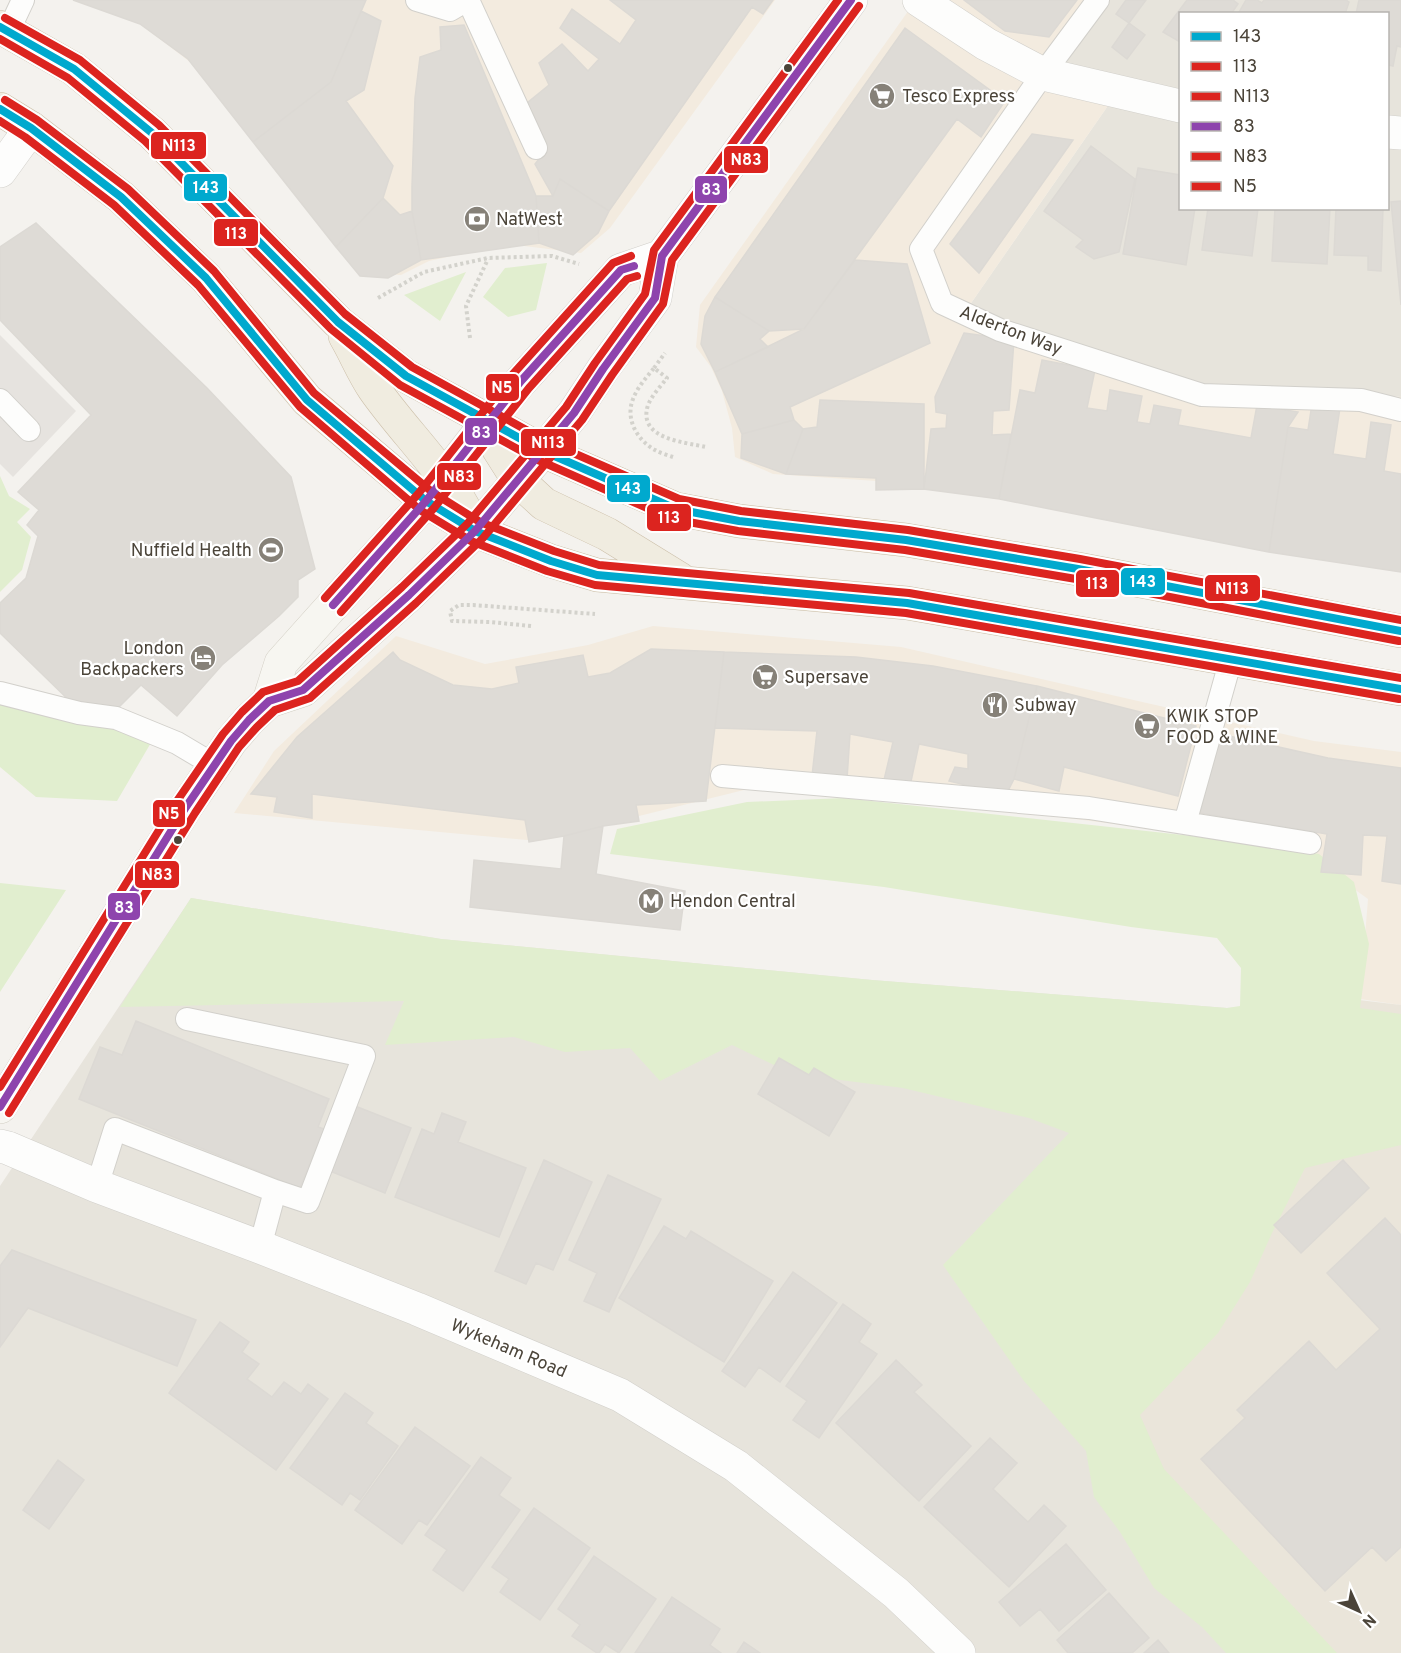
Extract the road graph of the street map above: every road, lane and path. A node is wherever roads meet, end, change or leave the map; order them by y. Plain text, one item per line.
1 (23, 0) edge
2 (417, 0) edge
3 (467, 0) edge
4 (851, 0) edge
5 (919, 0) edge
6 (1098, 0) edge
7 (4, 29) edge
8 (1043, 74) junction
9 (1179, 106) edge
10 (0, 109) edge
11 (31, 128) junction
12 (536, 148) dead end
13 (0, 171) edge
14 (662, 256) junction
15 (488, 258) junction
16 (588, 266) dead end
17 (378, 298) dead end
18 (338, 322) junction
19 (470, 338) dead end
20 (665, 353) dead end
21 (654, 368) junction
22 (0, 400) edge
23 (1401, 410) edge
24 (489, 420) junction
25 (29, 430) dead end
26 (706, 447) dead end
27 (543, 451) junction
28 (673, 457) dead end
29 (518, 480) junction
30 (435, 490) junction
31 (475, 531) junction
32 (687, 583) junction
33 (571, 613) dead end
34 (531, 626) dead end
35 (1401, 631) edge
36 (1231, 659) junction
37 (1401, 689) edge
38 (0, 693) edge
39 (269, 700) junction
40 (214, 765) junction
41 (722, 776) dead end
42 (1185, 823) junction
43 (1310, 843) dead end
44 (187, 1019) dead end
45 (0, 1107) edge
46 (0, 1146) edge
47 (98, 1186) junction
48 (275, 1191) junction
49 (260, 1247) junction
50 (959, 1653) edge

1 - 7 lane
2 - 3 lane
3 - 12 lane
4 - 14 street
5 - 8 street
6 - 8 lane, Alderton Way
7 - 18 highway
8 - 9 street
8 - 23 lane, Alderton Way
10 - 11 highway
11 - 13 street
11 - 30 highway
14 - 24 street
14 - 27 street
15 - 16 path
15 - 17 path
15 - 19 path
18 - 24 highway
18 - 30 highway
20 - 21 path
21 - 26 path
21 - 28 path
22 - 25 lane
24 - 27 highway
24 - 29 highway
24 - 30 main road
27 - 29 main road
27 - 35 highway
29 - 31 main road
29 - 32 highway
30 - 31 highway
30 - 39 main road
31 - 32 highway
31 - 39 main road
32 - 36 highway
33 - 34 path
36 - 37 highway
36 - 42 lane
38 - 40 lane
39 - 40 main road
40 - 45 main road
41 - 42 lane
42 - 43 lane
44 - 48 lane
46 - 47 street, Wykeham Road
47 - 48 lane
47 - 49 street, Wykeham Road
48 - 49 lane
49 - 50 street, Wykeham Road

